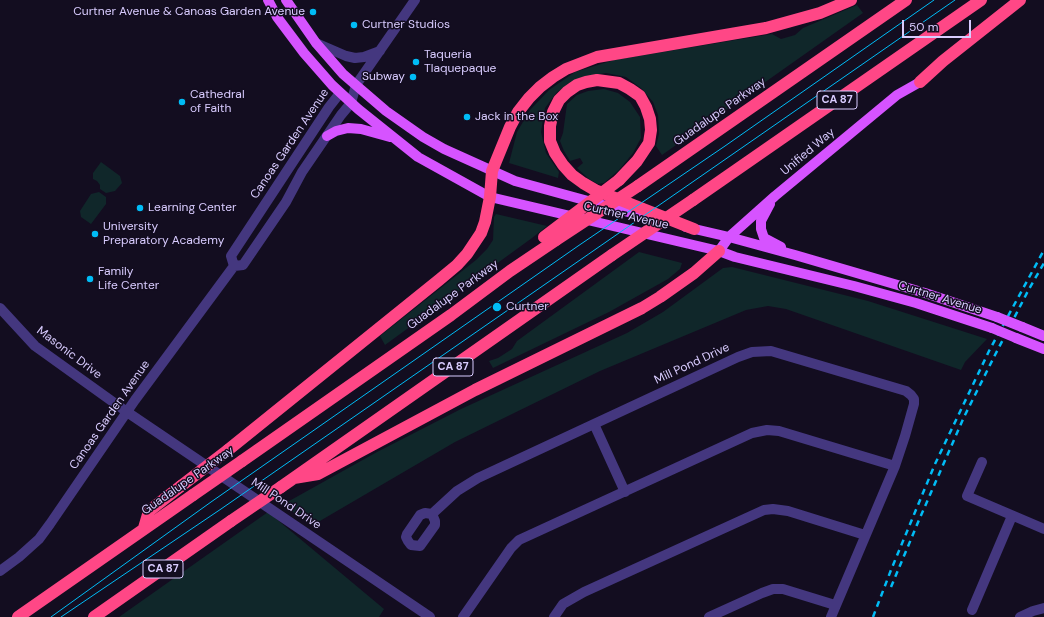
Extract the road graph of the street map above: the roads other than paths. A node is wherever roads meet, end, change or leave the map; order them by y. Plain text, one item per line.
1 (268, 0) edge
2 (286, 0) edge
3 (415, 0) edge
4 (851, 0) edge
5 (906, 0) edge
6 (981, 0) edge
7 (1020, 0) edge
8 (316, 42) junction
9 (380, 51) junction
10 (920, 82) joint
11 (356, 84) junction
12 (340, 93) junction
13 (352, 103) junction
14 (327, 136) junction
15 (393, 138) junction
16 (492, 171) junction
17 (490, 196) junction
18 (775, 196) junction
19 (694, 229) junction
20 (729, 237) junction
21 (719, 251) junction
22 (795, 255) junction
23 (532, 256) junction
24 (234, 266) junction
25 (0, 308) edge
26 (1044, 336) edge
27 (1044, 349) edge
28 (127, 412) junction
29 (594, 424) junction
30 (982, 462) dead end
31 (895, 466) junction
32 (294, 478) junction
33 (625, 492) junction
34 (432, 514) junction
35 (1012, 516) junction
36 (1043, 526) edge
37 (144, 528) junction
38 (864, 535) junction
39 (0, 571) edge
40 (835, 605) junction
41 (1044, 608) edge
42 (972, 610) dead end
43 (18, 617) edge
44 (94, 617) edge
45 (430, 617) edge
46 (463, 617) edge
47 (554, 617) edge
48 (709, 617) edge
49 (831, 617) edge
50 (1020, 617) edge

1 - 12 main road, Curtner Avenue
2 - 8 main road, Curtner Avenue
3 - 9 street, Canoas Garden Avenue
4 - 16 highway
5 - 23 highway, Guadalupe Parkway, bridge
6 - 32 highway, CA 87, bridge
7 - 10 highway
8 - 9 street
8 - 11 main road, Curtner Avenue
9 - 11 street, Canoas Garden Avenue
10 - 18 main road, Unified Way
11 - 12 street, Canoas Garden Avenue
11 - 13 street, Canoas Garden Avenue
11 - 16 main road, Curtner Avenue
12 - 13 main road, Curtner Avenue
12 - 24 street, Canoas Garden Avenue
13 - 14 street, Canoas Garden Avenue
13 - 15 main road, Curtner Avenue
14 - 15 main road
14 - 24 street, Canoas Garden Avenue
15 - 17 main road, Curtner Avenue
16 - 17 highway
16 - 19 main road, Curtner Avenue
17 - 21 main road, Curtner Avenue
17 - 37 highway, bridge
18 - 20 main road, Unified Way
18 - 22 main road
19 - 20 main road, Curtner Avenue
19 - 23 highway, bridge
20 - 21 main road, Unified Way
20 - 22 main road, Curtner Avenue
21 - 27 main road, Curtner Avenue, bridge
21 - 32 highway
22 - 26 main road, Curtner Avenue, bridge
23 - 37 highway, Guadalupe Parkway, bridge
24 - 28 street, Canoas Garden Avenue
25 - 28 street, Masonic Drive
28 - 39 street, Canoas Garden Avenue
28 - 45 street, Mill Pond Drive
29 - 31 street, Mill Pond Drive
29 - 33 street
29 - 34 street, Mill Pond Drive
30 - 35 street
31 - 33 street
31 - 38 street, Mill Pond Drive
32 - 44 highway, CA 87, bridge
33 - 46 street
34 - 34 street, Mill Pond Drive
35 - 36 street
35 - 42 street
37 - 43 highway, Guadalupe Parkway
38 - 40 street, Mill Pond Drive
38 - 47 street
40 - 48 street
40 - 49 street, Mill Pond Drive
41 - 50 street

